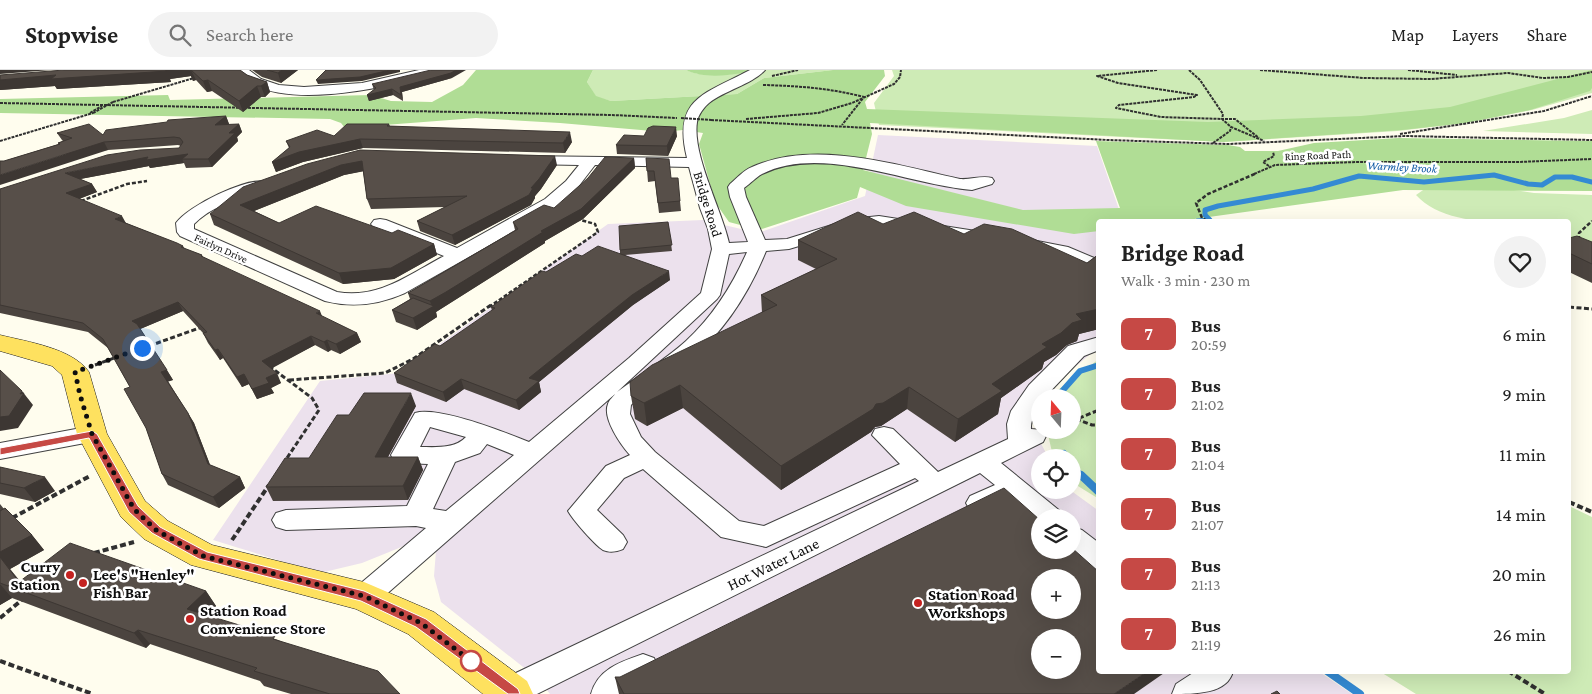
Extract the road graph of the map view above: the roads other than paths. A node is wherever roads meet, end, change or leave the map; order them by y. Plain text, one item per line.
1 (241, 70) edge
2 (432, 70) edge
3 (759, 70) edge
4 (513, 158) edge
5 (590, 161) junction
6 (696, 163) junction
7 (273, 180) edge
8 (986, 181) dead end
9 (380, 224) dead end
10 (759, 246) junction
11 (721, 249) junction
12 (458, 255) junction
13 (1096, 266) edge
14 (0, 343) edge
15 (1096, 345) edge
16 (92, 434) junction
17 (483, 434) junction
18 (884, 435) dead end
19 (0, 451) edge
20 (532, 453) junction
21 (445, 456) junction
22 (646, 458) junction
23 (982, 462) junction
24 (928, 475) junction
25 (1014, 487) junction
26 (1040, 509) edge
27 (956, 514) edge
28 (416, 516) junction
29 (286, 520) dead end
30 (450, 522) junction
31 (613, 542) dead end
32 (1081, 545) edge
33 (1096, 557) edge
34 (364, 596) junction
35 (665, 657) edge
36 (1216, 674) edge
37 (512, 693) edge
38 (607, 694) edge
39 (1188, 694) edge

1 - 2 street
3 - 6 street, Bridge Road
4 - 5 street
5 - 6 street
5 - 12 street, Fairlyn Drive
6 - 11 street, Bridge Road
7 - 12 street, Fairlyn Drive
8 - 10 street
9 - 12 street
10 - 11 street
10 - 13 street
10 - 22 street
11 - 20 street, Bridge Road
14 - 16 main road
15 - 23 street, Hot Water Lane
16 - 19 street
16 - 34 main road
17 - 20 street
17 - 21 street
17 - 21 street
18 - 24 street
20 - 30 street, Bridge Road
21 - 28 street
22 - 24 street
22 - 31 street
23 - 24 street, Hot Water Lane
23 - 25 street
24 - 37 street, Hot Water Lane
25 - 26 street
25 - 27 street
28 - 29 street
28 - 30 street
30 - 34 street, Bridge Road
32 - 33 street
34 - 37 main road
35 - 38 street
36 - 39 street

